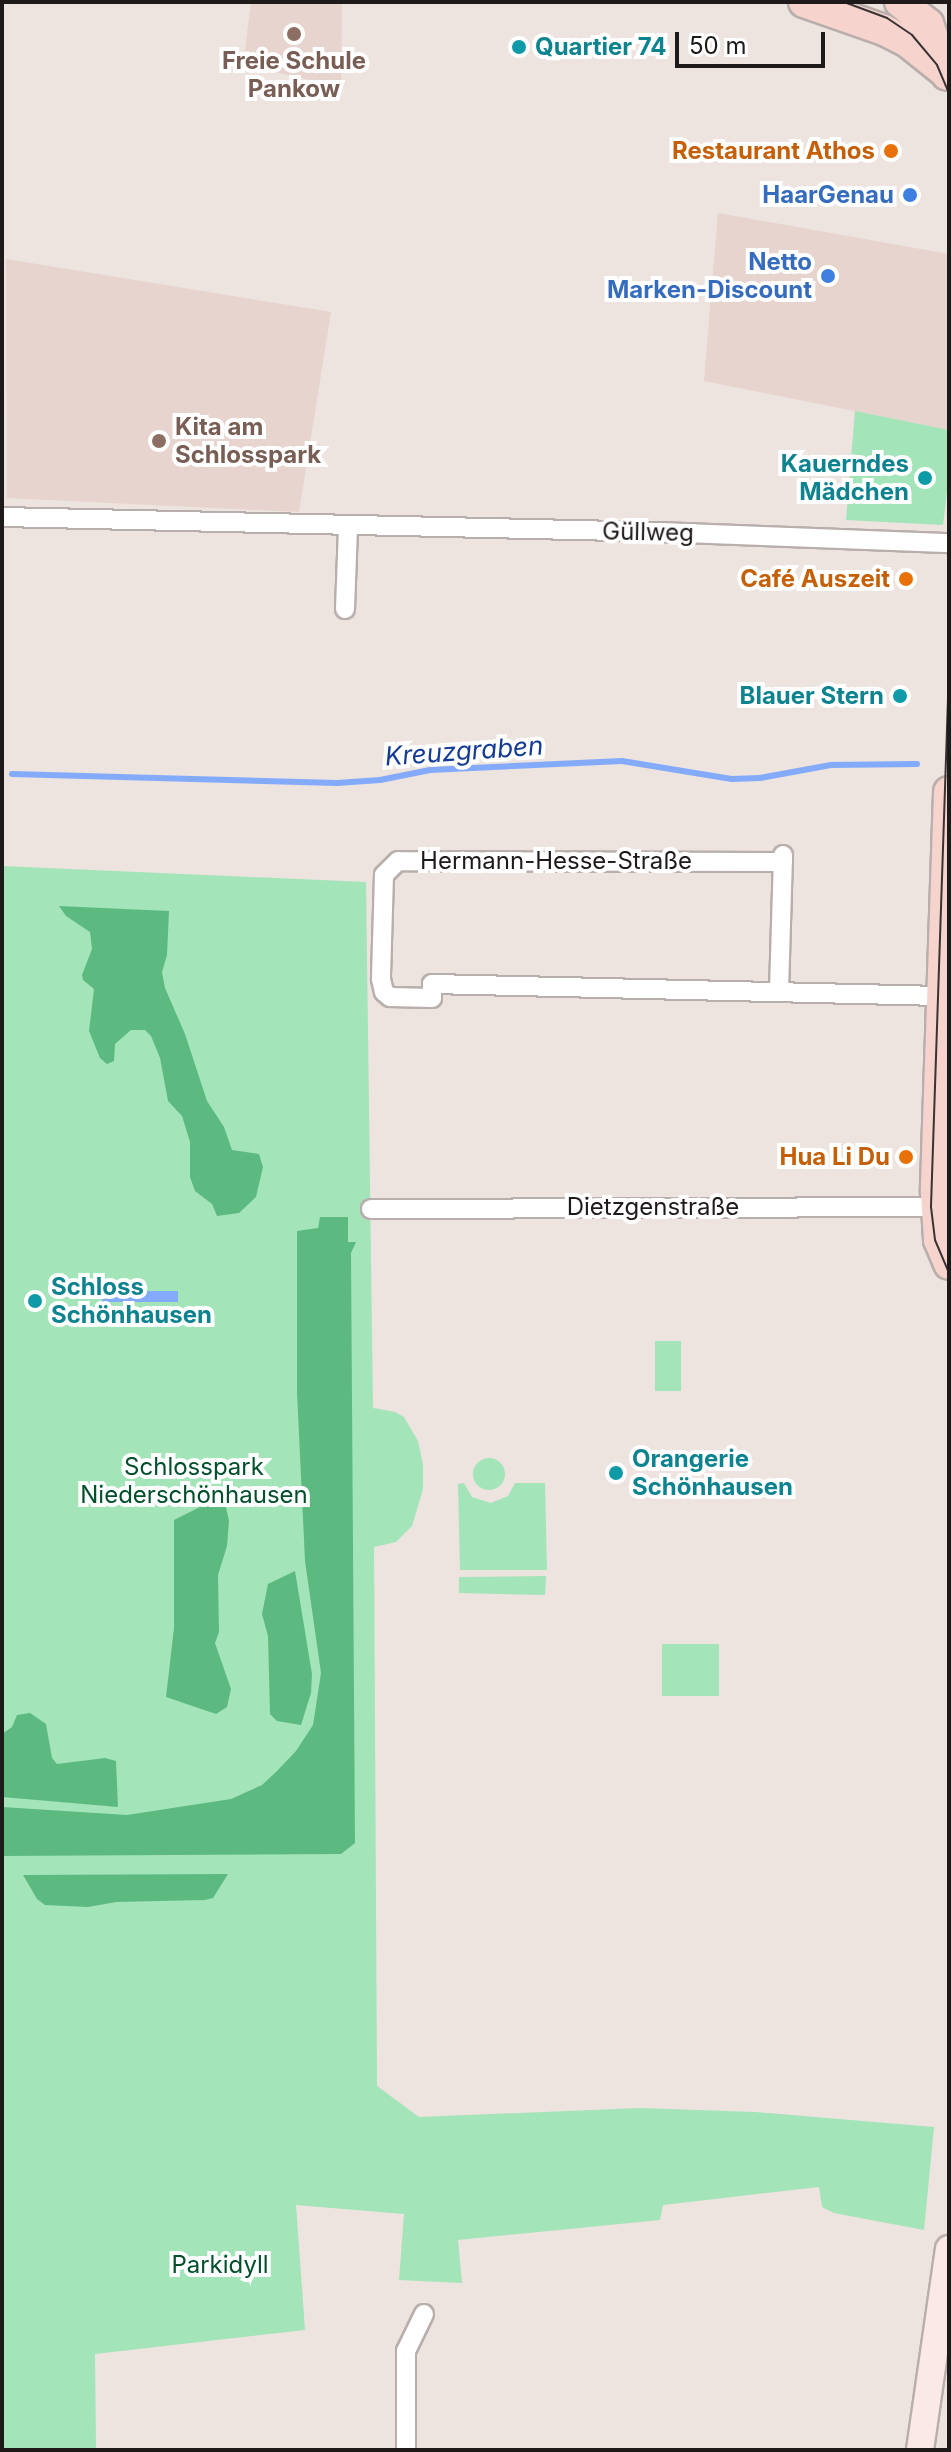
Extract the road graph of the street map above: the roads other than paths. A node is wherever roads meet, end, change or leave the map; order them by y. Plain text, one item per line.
1 (804, 2) edge
2 (900, 2) edge
3 (948, 74) edge
4 (2, 517) edge
5 (348, 527) junction
6 (949, 543) edge
7 (345, 609) dead end
8 (949, 792) edge
9 (779, 991) junction
10 (942, 996) junction
11 (936, 1200) junction
12 (371, 1209) dead end
13 (949, 1264) edge
14 (949, 2249) edge
15 (424, 2314) dead end
16 (406, 2450) edge
17 (920, 2450) edge

1 - 3 main road
2 - 3 main road
4 - 5 street, Güllweg
5 - 6 street, Güllweg
5 - 7 street
8 - 10 main road
9 - 9 street, Hermann-Hesse-Straße
9 - 10 street, Hermann-Hesse-Straße
10 - 11 main road
11 - 12 street, Dietzgenstraße
11 - 13 main road
14 - 17 main road
15 - 16 street

